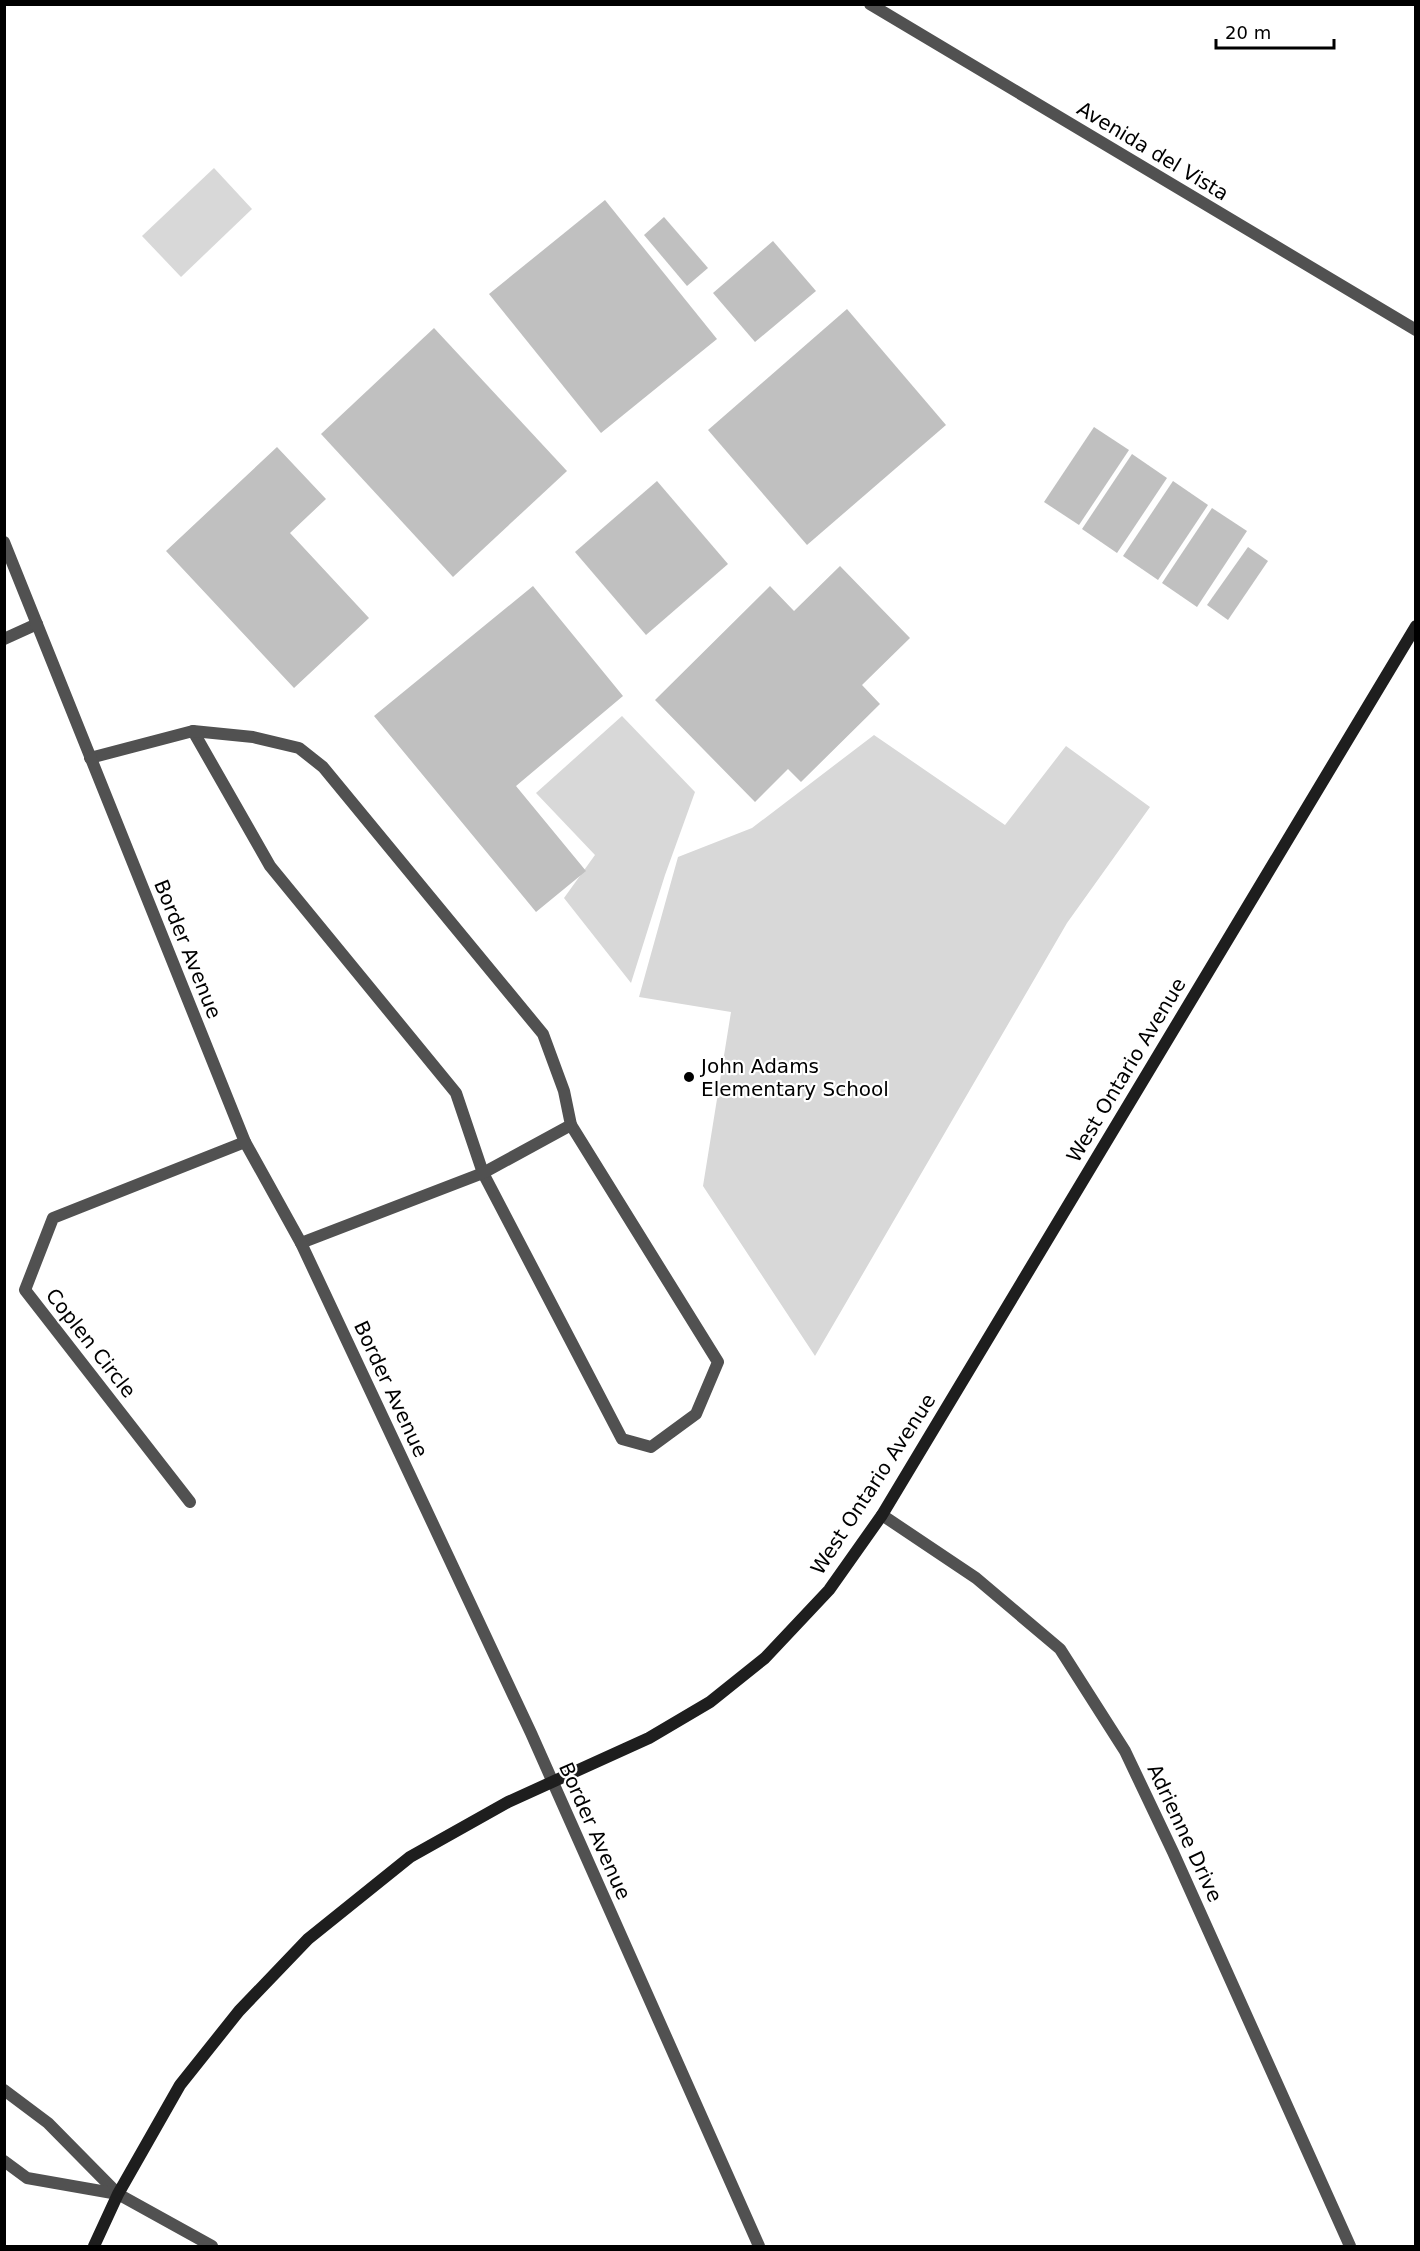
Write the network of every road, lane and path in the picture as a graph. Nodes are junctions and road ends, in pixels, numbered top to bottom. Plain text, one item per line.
1 (870, 4) edge
2 (1416, 330) edge
3 (5, 545) edge
4 (37, 624) junction
5 (1416, 626) edge
6 (4, 639) edge
7 (193, 731) junction
8 (90, 758) junction
9 (571, 1125) junction
10 (245, 1142) junction
11 (483, 1173) junction
12 (301, 1243) junction
13 (190, 1502) dead end
14 (882, 1515) junction
15 (552, 1782) junction
16 (4, 2090) edge
17 (4, 2161) edge
18 (118, 2194) junction
19 (94, 2247) edge
20 (212, 2247) edge
21 (759, 2247) edge
22 (1350, 2247) edge

1 - 2 street, Avenida del Vista
3 - 4 street, Border Avenue
4 - 6 street
4 - 8 street, Border Avenue
5 - 14 main road, West Ontario Avenue
7 - 8 street
7 - 9 street
7 - 11 street
8 - 10 street, Border Avenue
9 - 11 street
9 - 11 street
10 - 12 street, Border Avenue
10 - 13 street, Coplen Circle
11 - 12 street
12 - 15 street, Border Avenue
14 - 15 main road, West Ontario Avenue
14 - 22 street, Adrienne Drive
15 - 18 main road, West Ontario Avenue
15 - 21 street, Border Avenue
16 - 18 street
17 - 18 street
18 - 19 main road, West Ontario Avenue
18 - 20 street

